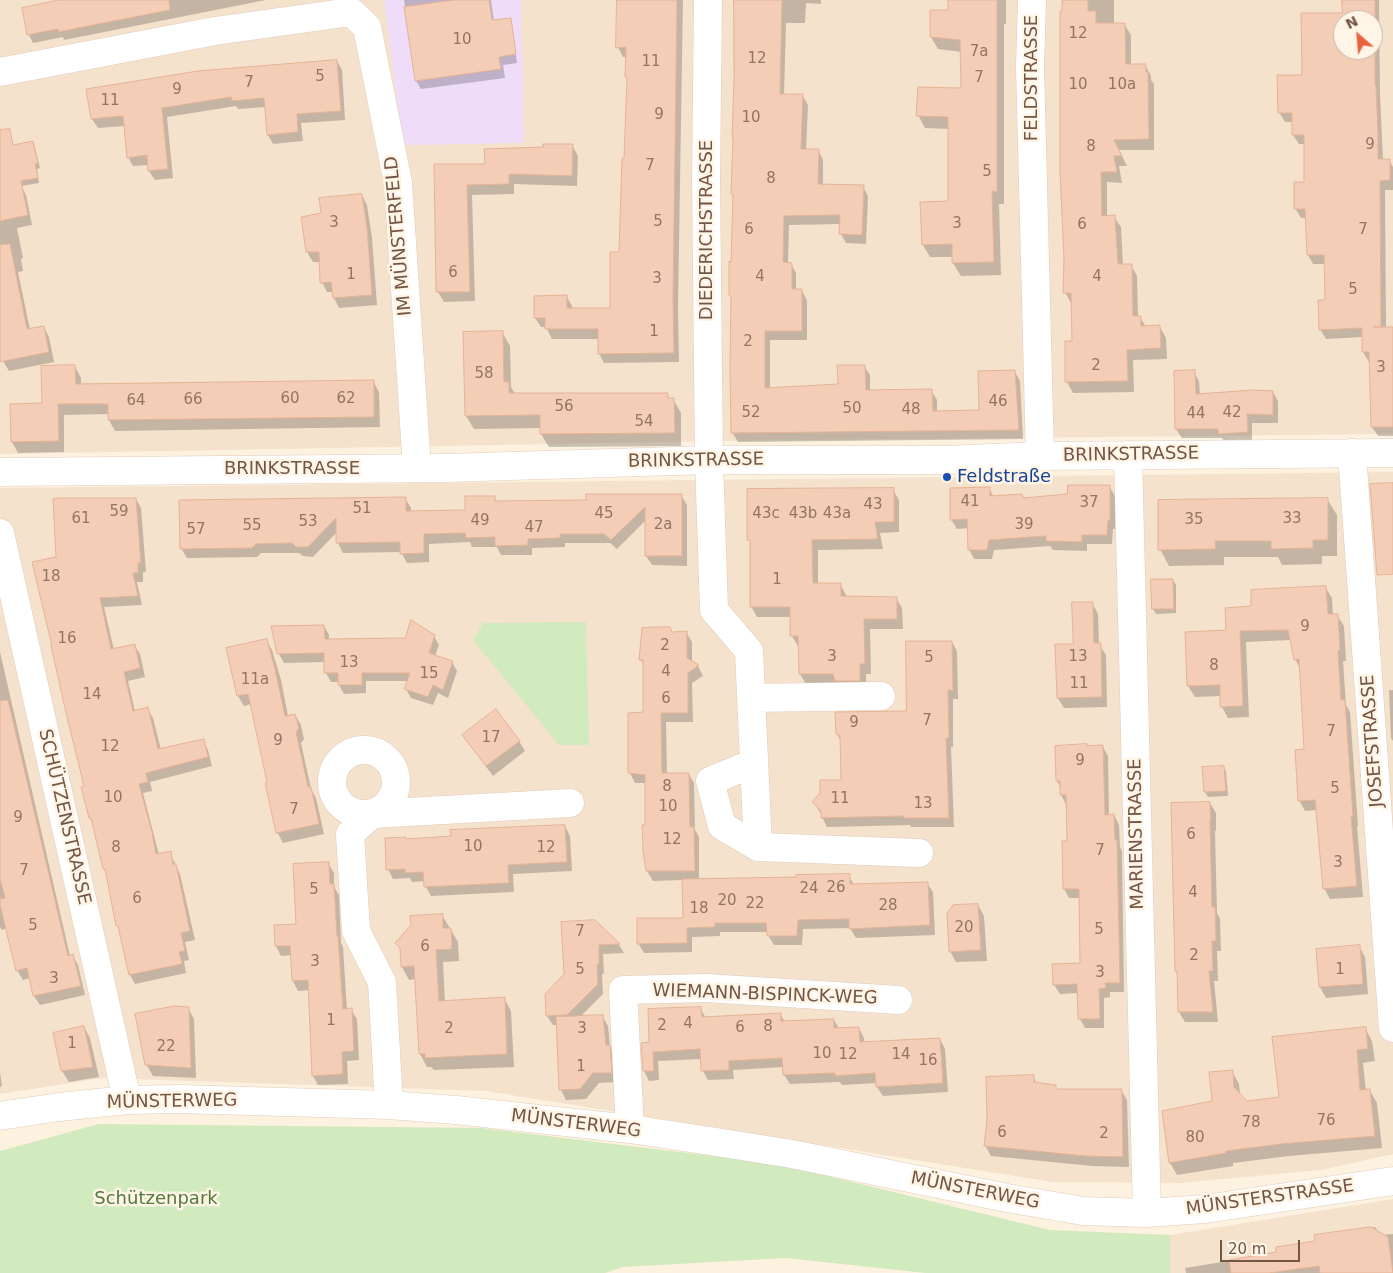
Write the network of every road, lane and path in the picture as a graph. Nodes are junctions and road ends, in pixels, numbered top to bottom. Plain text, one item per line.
1 (708, 0) edge
2 (1032, 0) edge
3 (360, 6) edge
4 (0, 72) edge
5 (1352, 453) junction
6 (1393, 453) edge
7 (1128, 455) junction
8 (1040, 456) junction
9 (709, 460) junction
10 (418, 468) junction
11 (0, 472) edge
12 (0, 533) edge
13 (881, 696) dead end
14 (752, 698) junction
15 (754, 763) junction
16 (570, 803) dead end
17 (758, 847) junction
18 (919, 853) dead end
19 (898, 1000) dead end
20 (1393, 1028) edge
21 (127, 1100) junction
22 (389, 1105) junction
23 (0, 1116) edge
24 (630, 1130) junction
25 (1393, 1181) edge
26 (1146, 1213) junction

1 - 9 street, DIEDERICHSTRASSE
2 - 8 street, FELDSTRASSE
3 - 4 street, IM MÜNSTERFELD
3 - 10 street, IM MÜNSTERFELD
5 - 6 street, BRINKSTRASSE
5 - 7 street, BRINKSTRASSE
5 - 20 street, JOSEFSTRASSE
7 - 8 street, BRINKSTRASSE
7 - 26 street, MARIENSTRASSE
8 - 9 street, BRINKSTRASSE
9 - 10 street, BRINKSTRASSE
9 - 14 street, DIEDERICHSTRASSE
10 - 11 street, BRINKSTRASSE
12 - 21 street, SCHÜTZENSTRASSE
13 - 14 street
14 - 15 street, DIEDERICHSTRASSE
15 - 17 street, DIEDERICHSTRASSE
15 - 17 street
16 - 22 street
17 - 18 street
19 - 24 street, WIEMANN-BISPINCK-WEG
21 - 22 street, MÜNSTERWEG
21 - 23 street, MÜNSTERWEG
22 - 24 street, MÜNSTERWEG
24 - 26 street, MÜNSTERWEG
25 - 26 street, MÜNSTERSTRASSE

